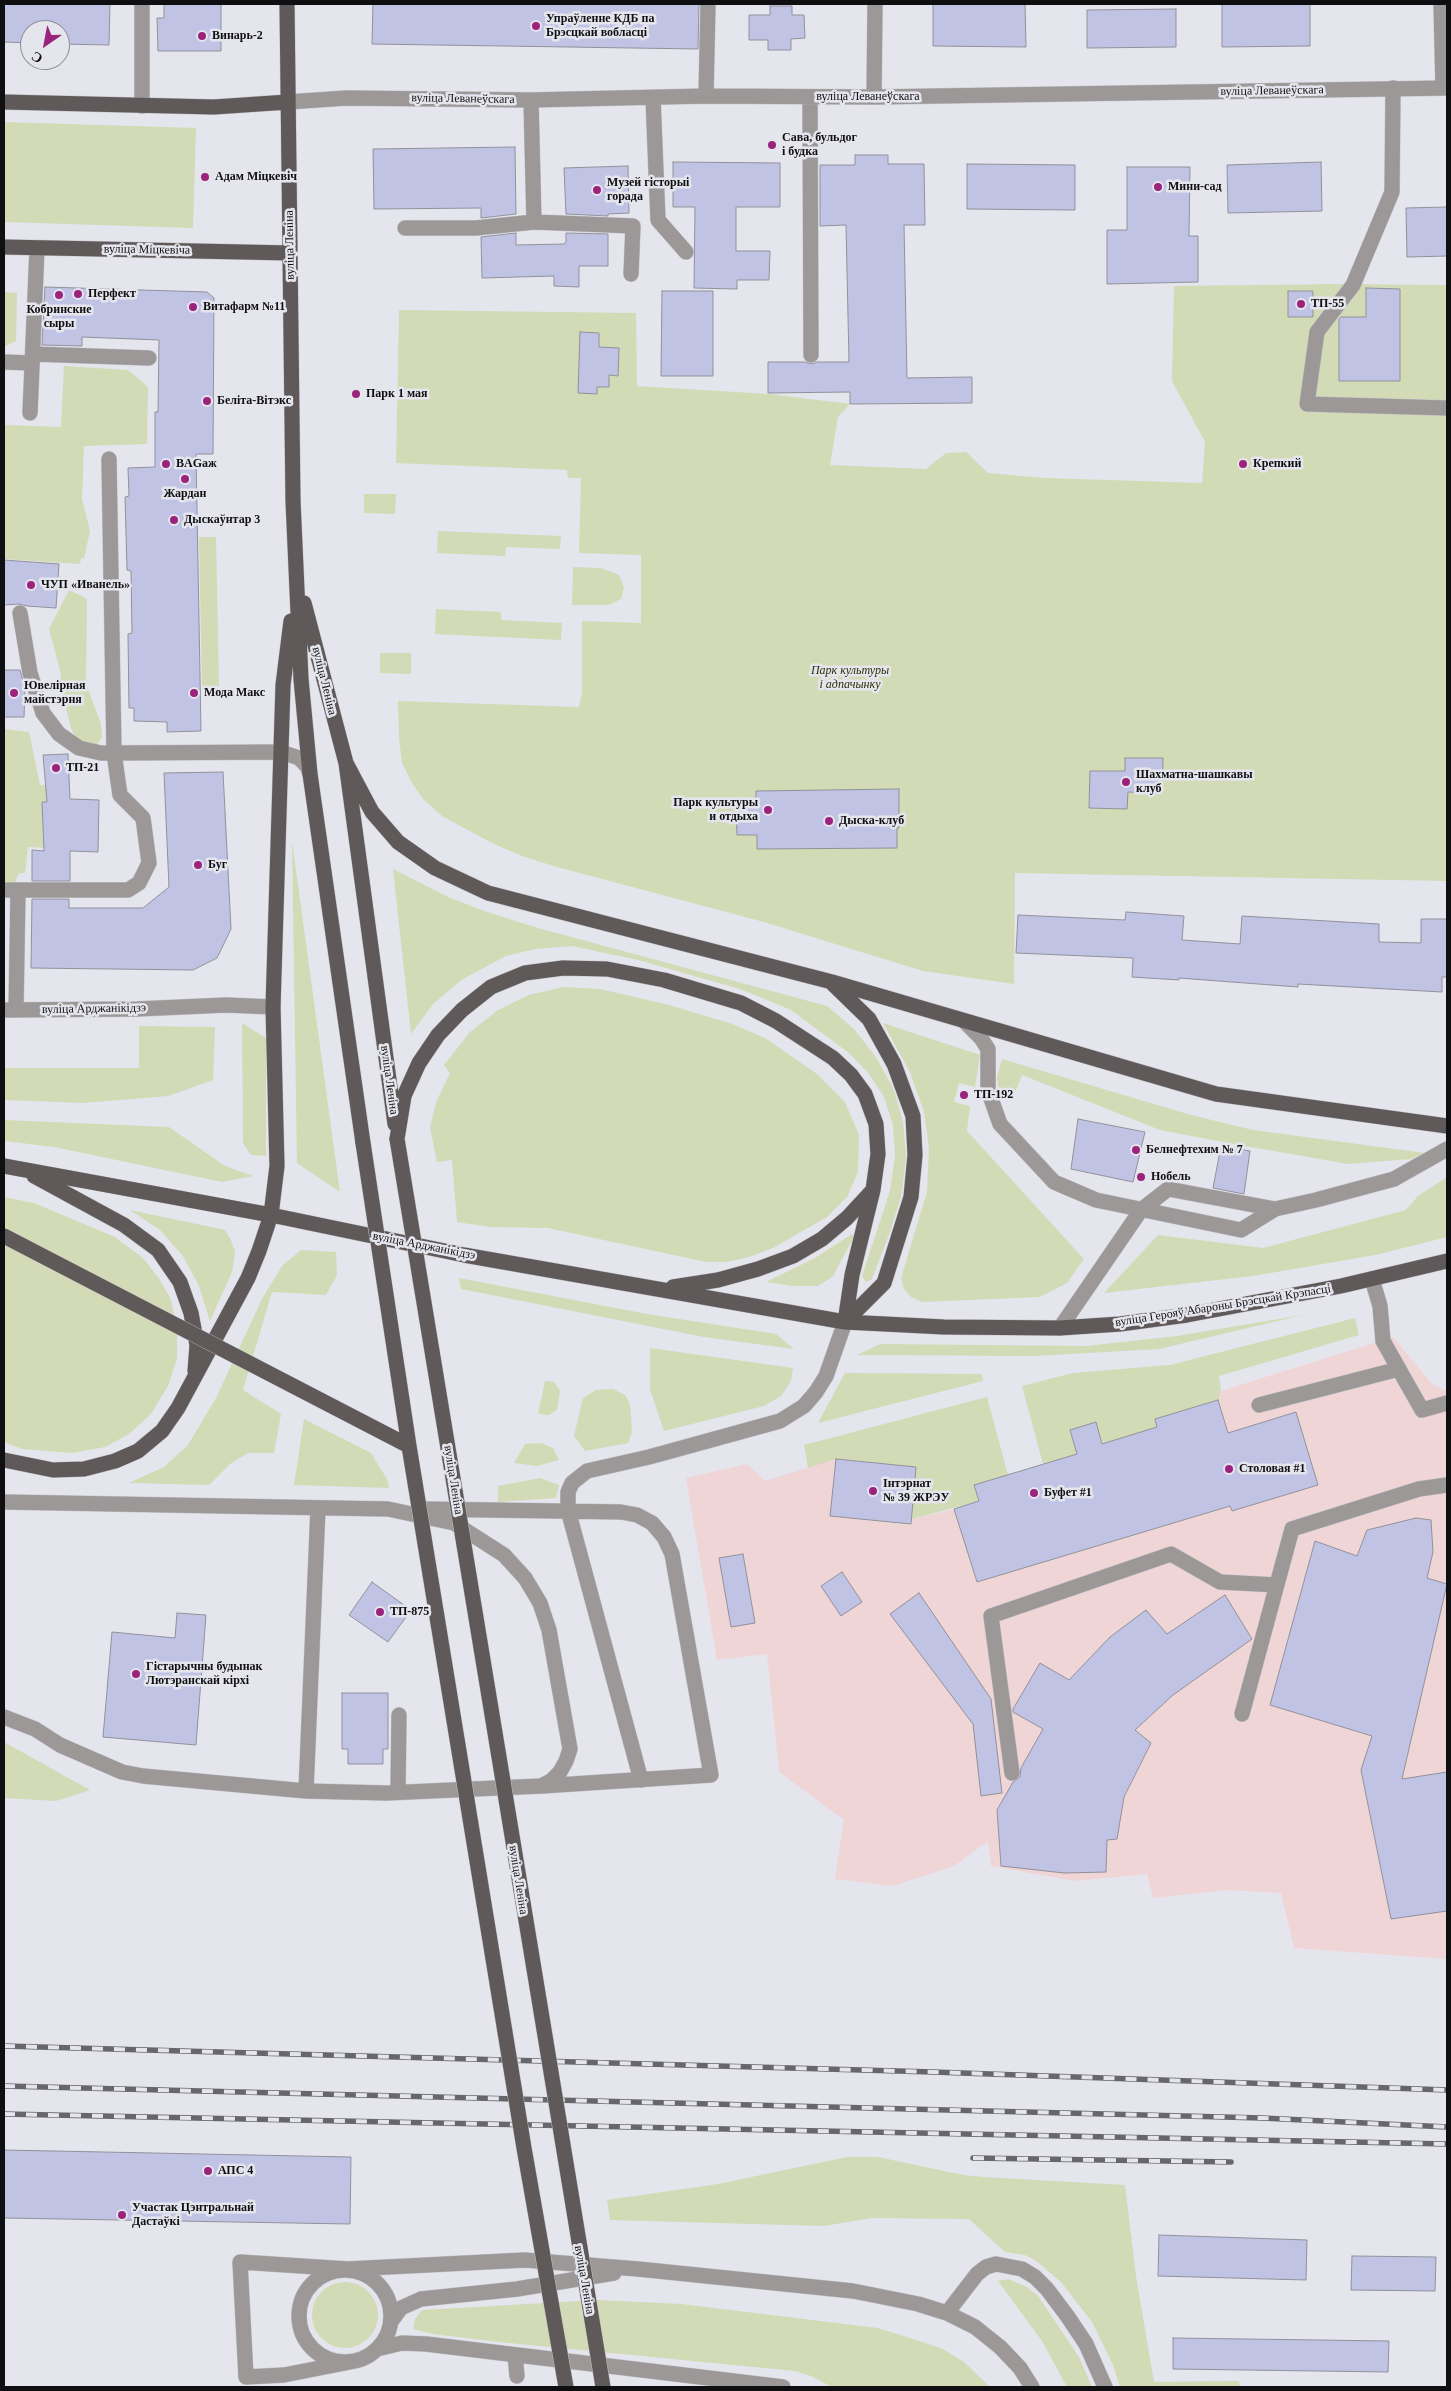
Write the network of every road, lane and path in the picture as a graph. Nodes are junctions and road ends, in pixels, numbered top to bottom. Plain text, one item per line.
1 (142, 4) edge
2 (287, 4) edge
3 (708, 4) edge
4 (875, 4) edge
5 (1441, 4) edge
6 (1393, 88) junction
7 (1445, 88) edge
8 (706, 96) junction
9 (810, 97) junction
10 (874, 97) junction
11 (653, 98) junction
12 (531, 100) junction
13 (4, 102) edge
14 (288, 102) junction
15 (142, 106) junction
16 (534, 222) junction
17 (406, 228) dead end
18 (4, 247) edge
19 (37, 249) junction
20 (686, 252) dead end
21 (290, 253) junction
22 (631, 274) dead end
23 (811, 355) dead end
24 (149, 358) dead end
25 (32, 359) junction
26 (4, 362) edge
27 (1447, 408) edge
28 (30, 413) dead end
29 (109, 459) dead end
30 (297, 575) junction
31 (20, 613) dead end
32 (281, 752) junction
33 (114, 753) junction
34 (346, 763) junction
35 (310, 774) junction
36 (11, 890) edge
37 (832, 982) junction
38 (274, 1007) junction
39 (10, 1010) edge
40 (965, 1022) junction
41 (1447, 1126) edge
42 (397, 1139) junction
43 (1447, 1149) edge
44 (11, 1167) edge
45 (873, 1190) junction
46 (1275, 1209) junction
47 (1142, 1210) junction
48 (270, 1215) junction
49 (4, 1236) edge
50 (1447, 1261) edge
51 (1372, 1279) junction
52 (662, 1289) junction
53 (845, 1322) junction
54 (1060, 1328) junction
55 (1399, 1369) junction
56 (194, 1377) junction
57 (1447, 1403) edge
58 (1259, 1405) dead end
59 (409, 1446) junction
60 (4, 1460) edge
61 (1447, 1485) edge
62 (4, 1502) edge
63 (318, 1508) junction
64 (388, 1509) junction
65 (568, 1510) junction
66 (1277, 1586) junction
67 (399, 1714) dead end
68 (1242, 1714) dead end
69 (4, 1717) edge
70 (1012, 1773) dead end
71 (641, 1780) junction
72 (541, 1786) junction
73 (306, 1791) junction
74 (398, 1792) junction
75 (348, 2269) junction
76 (638, 2269) junction
77 (947, 2313) junction
78 (392, 2320) junction
79 (377, 2349) junction
80 (515, 2355) junction
81 (350, 2362) junction
82 (517, 2376) dead end
83 (566, 2387) edge
84 (603, 2387) edge
85 (783, 2387) edge
86 (1032, 2387) edge
87 (1105, 2387) edge

1 - 15 street
2 - 14 main road, вуліца Леніна
3 - 8 street
4 - 10 street
5 - 7 street
6 - 7 street, вуліца Леванеўскага
6 - 10 street, вуліца Леванеўскага
6 - 27 street
8 - 9 street, вуліца Леванеўскага
8 - 11 street, вуліца Леванеўскага
9 - 10 street, вуліца Леванеўскага
9 - 23 street
11 - 12 street, вуліца Леванеўскага
11 - 20 street
12 - 14 street, вуліца Леванеўскага
12 - 16 street
13 - 15 main road
14 - 15 main road
14 - 21 main road, вуліца Леніна
16 - 17 street
16 - 22 street
18 - 19 main road, вуліца Міцкевіча
19 - 21 main road, вуліца Міцкевіча
19 - 25 street
21 - 30 main road, вуліца Леніна
24 - 25 street
25 - 26 street
25 - 28 street
29 - 33 street
30 - 32 main road
30 - 34 main road, вуліца Леніна
30 - 35 main road, вуліца Леніна
31 - 33 street
32 - 33 street
32 - 35 street
32 - 38 main road
33 - 36 street
34 - 37 main road
34 - 42 main road, вуліца Леніна
35 - 59 main road, вуліца Леніна, bridge
36 - 39 street
37 - 40 main road
37 - 53 main road
38 - 39 street, вуліца Арджанікідзэ
38 - 48 main road
40 - 41 main road
40 - 47 street
42 - 45 main road
42 - 84 main road, вуліца Леніна, bridge
43 - 46 street
44 - 48 main road, вуліца Арджанікідзэ
44 - 56 main road
45 - 52 main road
45 - 53 main road
46 - 47 street
46 - 47 street
47 - 54 street
48 - 52 main road, вуліца Арджанікідзэ
48 - 56 main road
49 - 59 main road, bridge
50 - 51 main road, вуліца Герояў Абароны Брэсцкай Крэпасці
51 - 54 main road, вуліца Герояў Абароны Брэсцкай Крэпасці
51 - 55 street
52 - 53 main road, вуліца Арджанікідзэ
53 - 54 main road, вуліца Герояў Абароны Брэсцкай Крэпасці
53 - 65 street
55 - 57 street
55 - 58 street
56 - 60 main road
59 - 83 main road, вуліца Леніна, bridge
61 - 66 street
62 - 63 street
63 - 64 street
63 - 73 street
64 - 65 street
64 - 72 street
65 - 71 street
65 - 71 street
66 - 68 street
66 - 70 street
67 - 74 street
69 - 73 street
71 - 72 street
72 - 74 street
73 - 74 street
75 - 76 street
75 - 78 street
75 - 81 street
75 - 81 street
76 - 77 street
76 - 78 street
77 - 86 street
77 - 87 street
78 - 79 street
79 - 80 street
79 - 81 street
80 - 82 street
80 - 85 street

